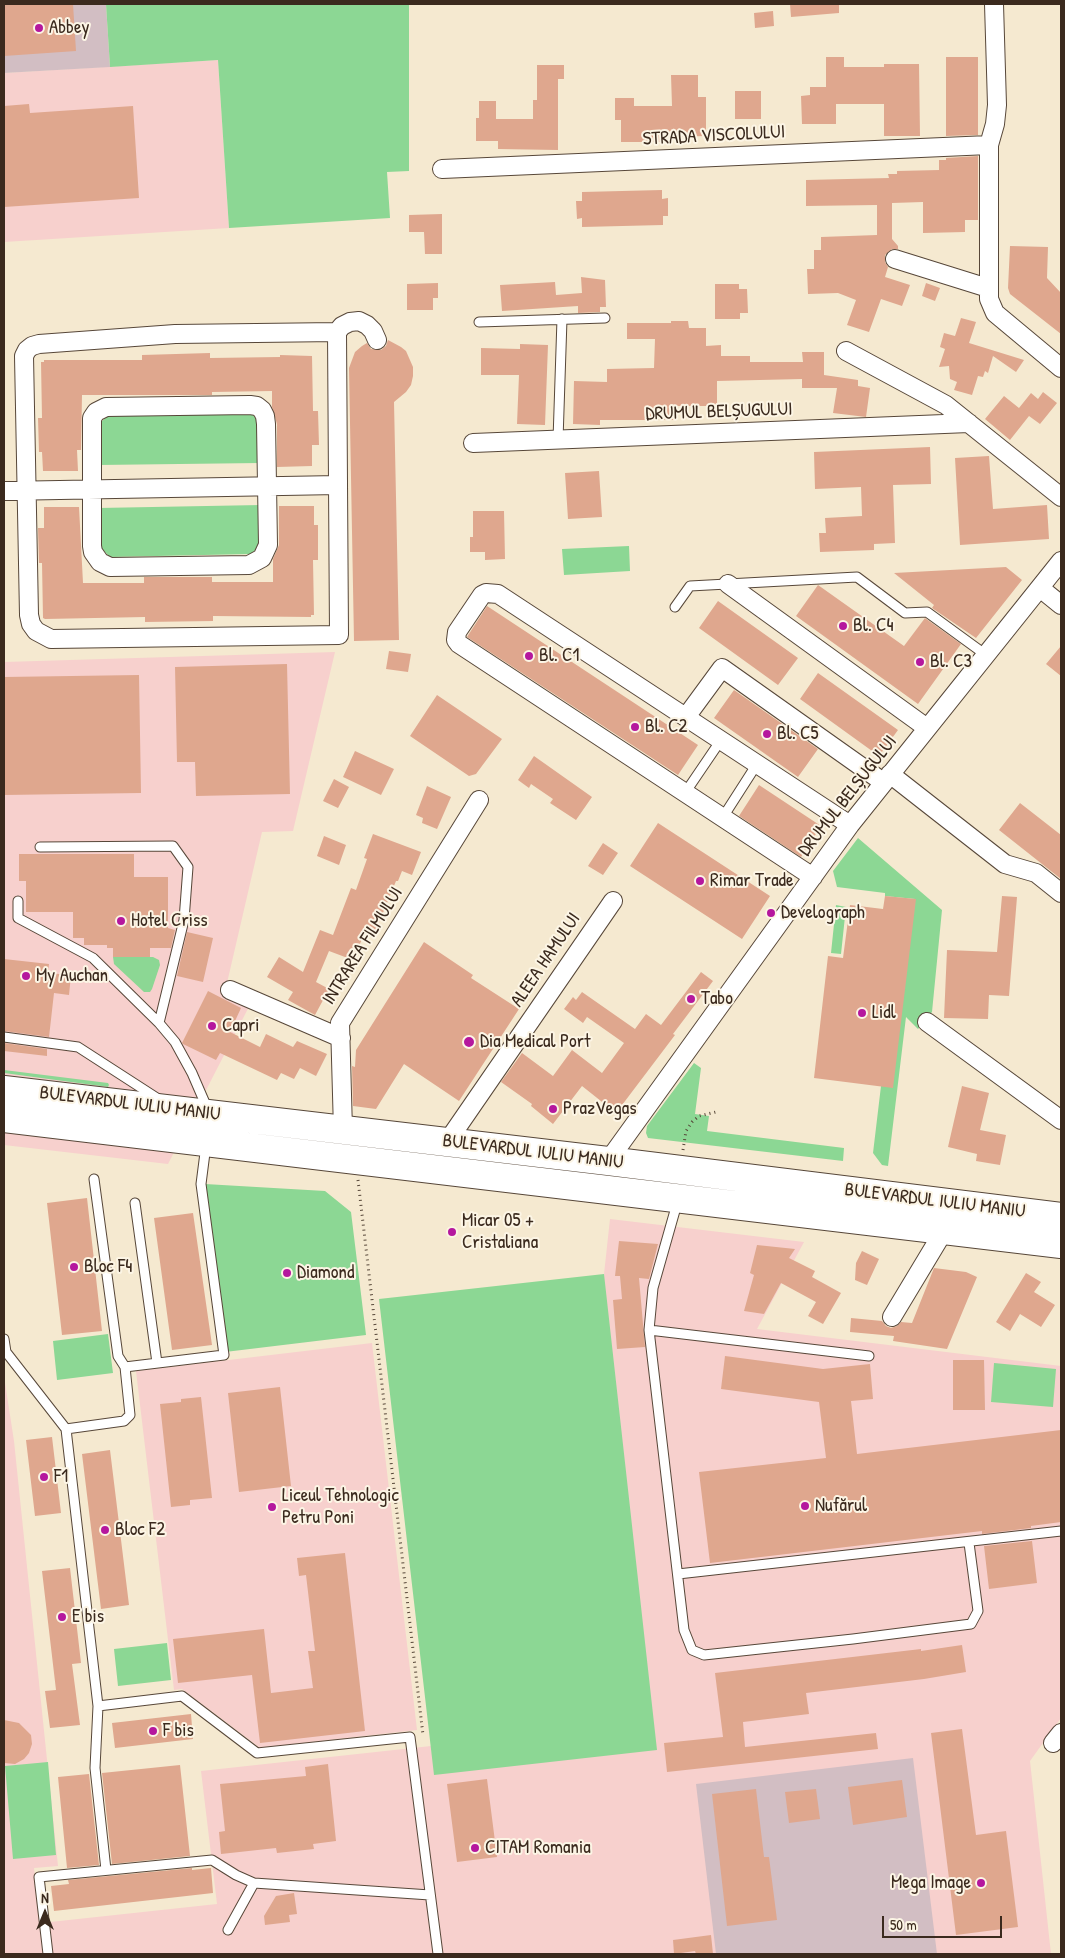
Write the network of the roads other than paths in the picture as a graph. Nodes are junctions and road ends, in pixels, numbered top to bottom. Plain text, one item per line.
1 (994, 4) edge
2 (989, 145) junction
3 (442, 169) dead end
4 (895, 260) dead end
5 (988, 288) junction
6 (604, 318) dead end
7 (562, 319) junction
8 (479, 322) dead end
9 (337, 332) junction
10 (377, 340) dead end
11 (846, 351) dead end
12 (1061, 368) edge
13 (969, 423) junction
14 (558, 440) junction
15 (473, 443) dead end
16 (338, 485) junction
17 (267, 486) junction
18 (92, 489) junction
19 (26, 490) junction
20 (4, 491) edge
21 (1061, 498) edge
22 (1061, 561) edge
23 (728, 584) junction
24 (1040, 588) junction
25 (1061, 605) edge
26 (675, 607) dead end
27 (986, 655) junction
28 (686, 717) junction
29 (928, 728) junction
30 (721, 740) junction
31 (757, 764) junction
32 (887, 778) junction
33 (685, 793) junction
34 (479, 800) dead end
35 (723, 817) junction
36 (850, 825) junction
37 (40, 847) dead end
38 (813, 877) junction
39 (1061, 893) edge
40 (18, 901) dead end
41 (613, 901) dead end
42 (230, 990) dead end
43 (927, 1022) dead end
44 (159, 1023) junction
45 (4, 1037) edge
46 (341, 1038) junction
47 (4, 1090) edge
48 (174, 1109) junction
49 (210, 1114) junction
50 (4, 1118) edge
51 (1061, 1120) edge
52 (343, 1130) junction
53 (206, 1142) junction
54 (448, 1142) junction
55 (608, 1161) junction
56 (681, 1170) junction
57 (94, 1179) dead end
58 (679, 1198) junction
59 (135, 1203) dead end
60 (1061, 1217) edge
61 (944, 1229) junction
62 (1061, 1244) edge
63 (892, 1317) dead end
64 (649, 1330) junction
65 (4, 1339) edge
66 (869, 1356) dead end
67 (157, 1363) junction
68 (125, 1367) junction
69 (66, 1429) junction
70 (1061, 1531) edge
71 (968, 1543) junction
72 (678, 1574) junction
73 (98, 1706) junction
74 (106, 1870) junction
75 (254, 1883) junction
76 (430, 1895) junction
77 (228, 1930) dead end
78 (48, 1954) edge
79 (438, 1954) edge

1 - 2 street
2 - 3 street, STRADA VISCOLULUI
2 - 5 street
4 - 5 street
5 - 12 street
6 - 7 lane
7 - 8 lane
7 - 14 lane
9 - 10 street
9 - 16 street
9 - 19 street
11 - 13 street
13 - 14 street, DRUMUL BELȘUGULUI
13 - 21 street
14 - 15 street, DRUMUL BELȘUGULUI
16 - 17 street
16 - 19 street
17 - 18 street
17 - 18 street
17 - 18 street
18 - 19 street
19 - 20 street
22 - 24 street, DRUMUL BELȘUGULUI
23 - 26 lane
23 - 27 lane
23 - 29 street
24 - 25 street
24 - 27 street, DRUMUL BELȘUGULUI
27 - 29 street, DRUMUL BELȘUGULUI
28 - 30 street
28 - 32 street
28 - 33 street
29 - 32 street, DRUMUL BELȘUGULUI
30 - 31 street
30 - 33 lane
31 - 35 lane
31 - 36 street
32 - 36 street, DRUMUL BELȘUGULUI
32 - 39 street
33 - 35 street
34 - 46 street, INTRAREA FILMULUI
35 - 38 street
36 - 38 street, DRUMUL BELȘUGULUI
37 - 44 lane
38 - 55 street, DRUMUL BELȘUGULUI
40 - 44 lane
41 - 54 street, ALEEA HAMULUI
42 - 46 street
43 - 51 street
44 - 49 lane
45 - 48 lane
46 - 52 street, INTRAREA FILMULUI
47 - 48 main road, BULEVARDUL IULIU MANIU
48 - 49 main road, BULEVARDUL IULIU MANIU
49 - 52 main road, BULEVARDUL IULIU MANIU
49 - 53 main road
50 - 53 main road, BULEVARDUL IULIU MANIU
52 - 54 main road, BULEVARDUL IULIU MANIU
53 - 58 main road, BULEVARDUL IULIU MANIU
53 - 67 lane
54 - 55 main road, BULEVARDUL IULIU MANIU
55 - 56 main road, BULEVARDUL IULIU MANIU
56 - 58 main road
56 - 60 main road, BULEVARDUL IULIU MANIU
57 - 68 lane
58 - 61 main road, BULEVARDUL IULIU MANIU
58 - 64 lane
59 - 67 lane
61 - 62 main road, BULEVARDUL IULIU MANIU
61 - 63 street
64 - 66 lane
64 - 72 lane
65 - 69 lane
67 - 68 lane
68 - 69 lane
69 - 73 lane
70 - 71 lane
71 - 72 lane
71 - 72 lane
73 - 74 lane
73 - 76 lane
74 - 75 lane
74 - 78 lane
75 - 76 lane
75 - 77 lane
76 - 79 lane

